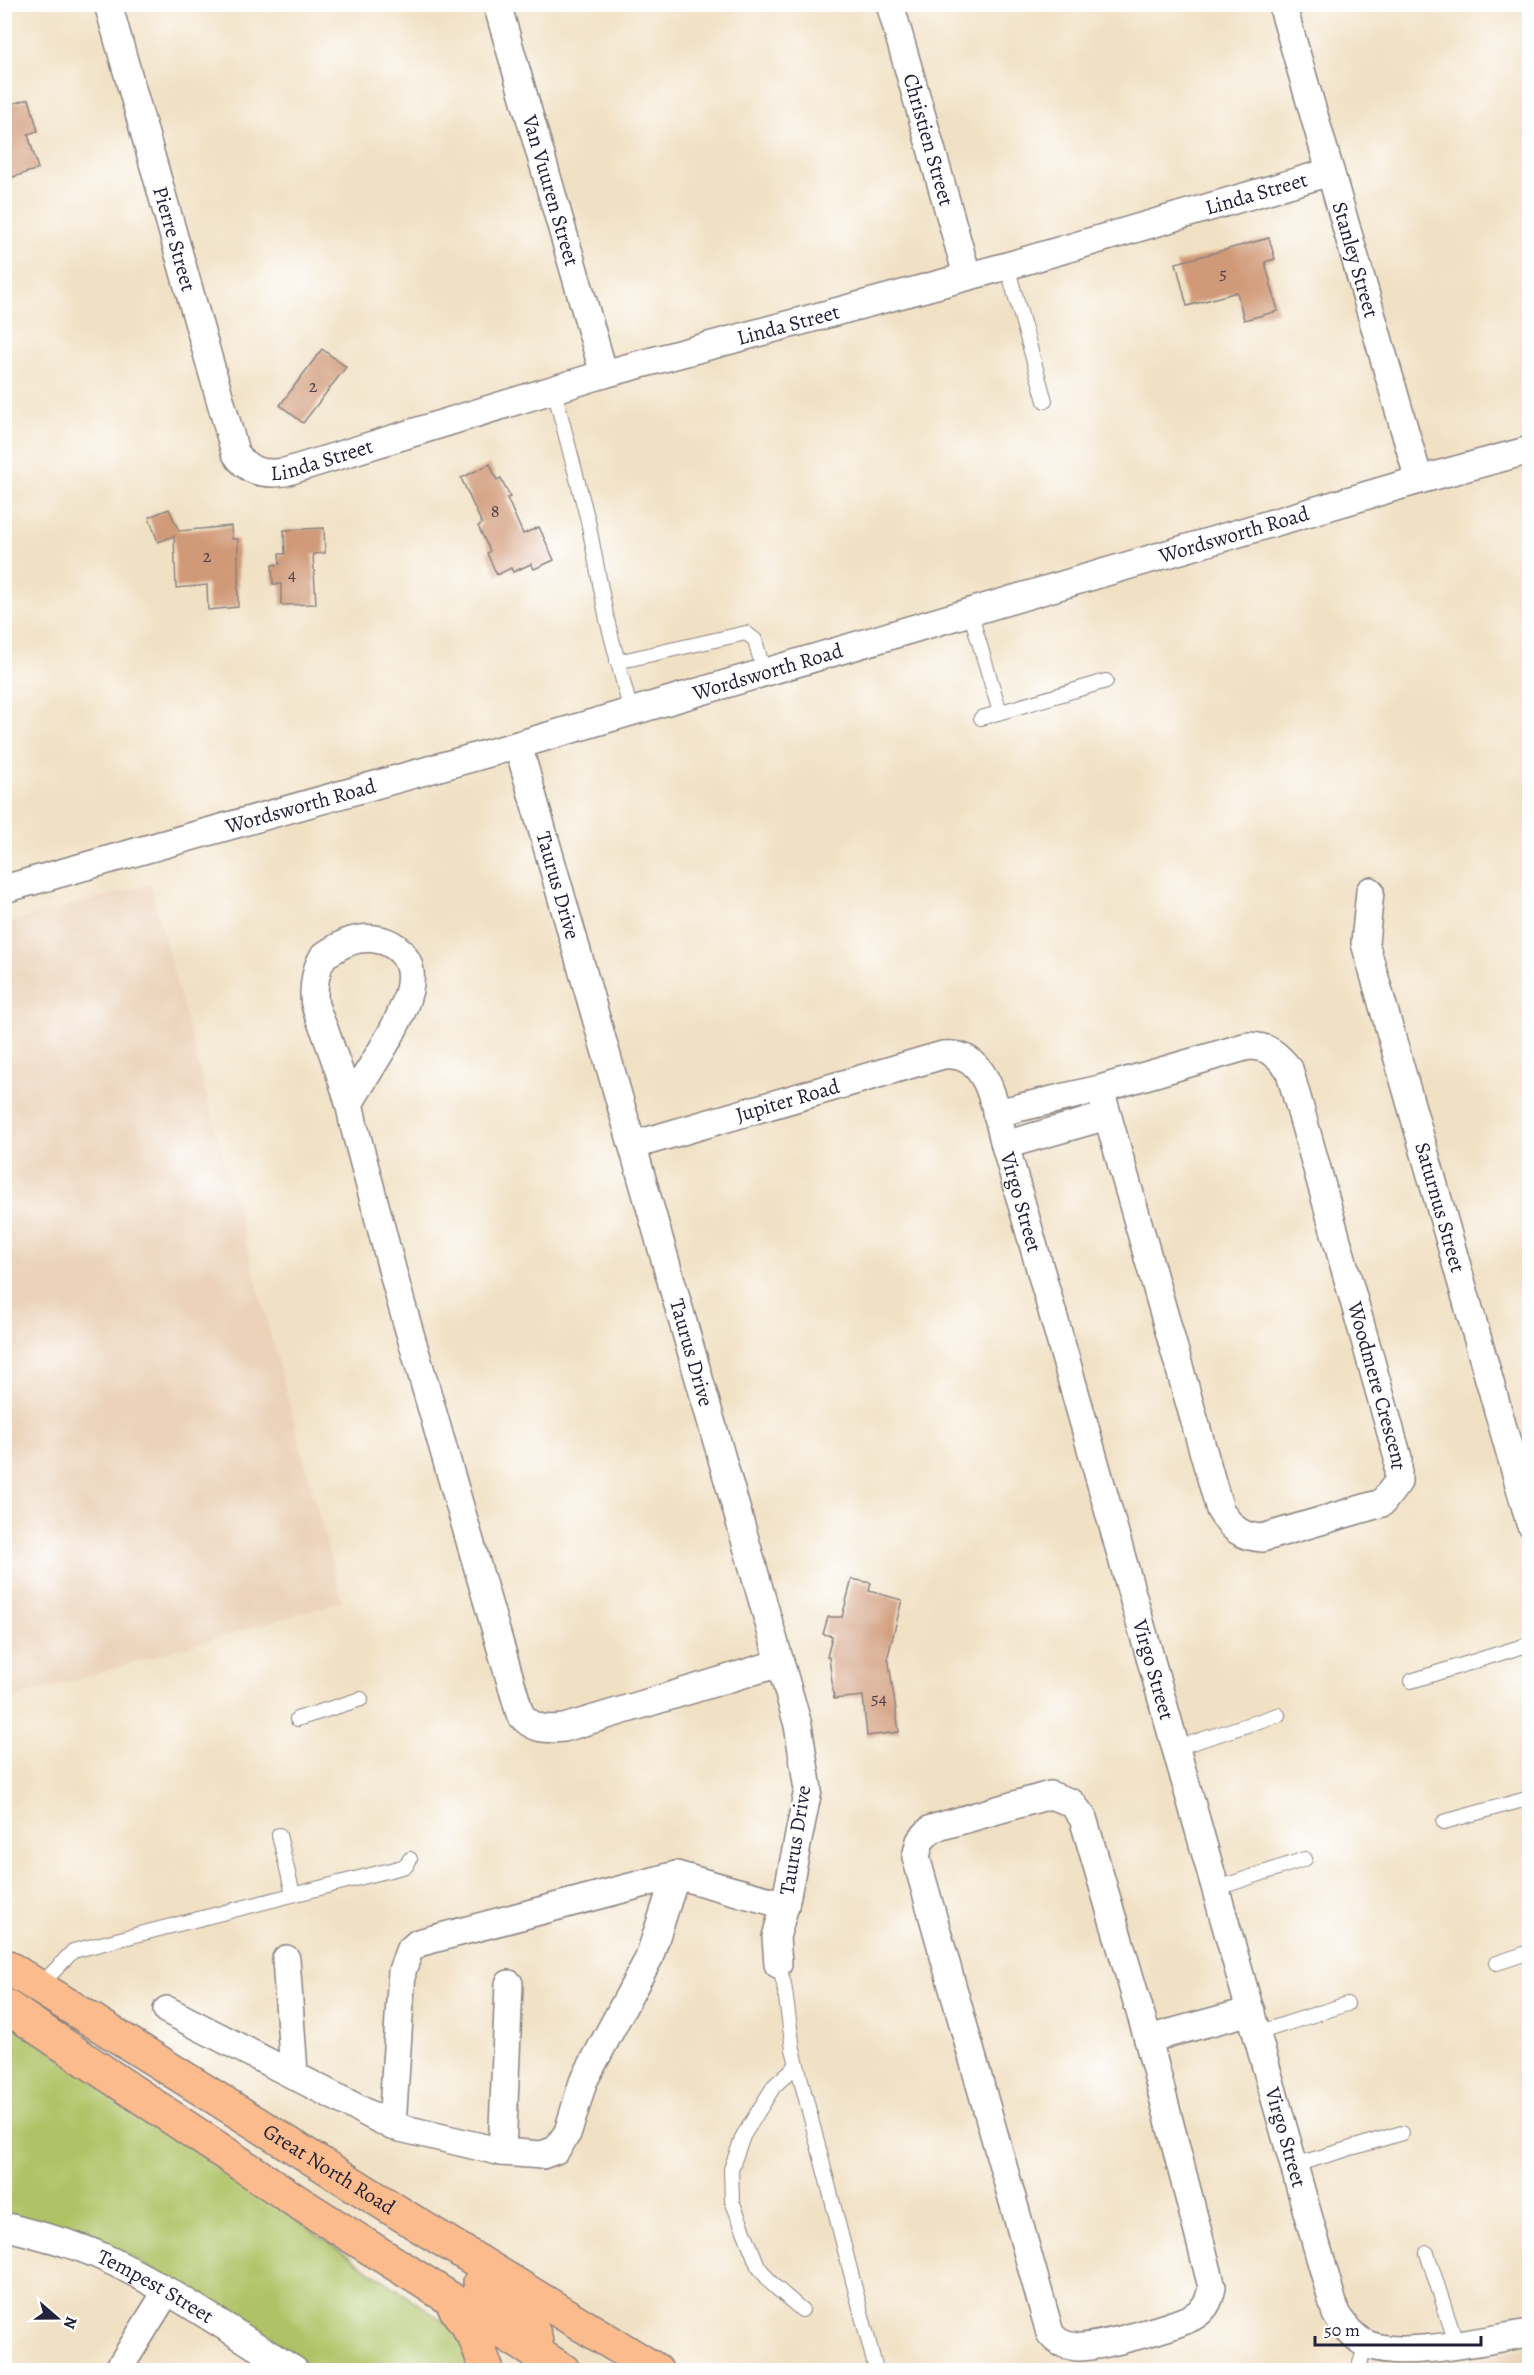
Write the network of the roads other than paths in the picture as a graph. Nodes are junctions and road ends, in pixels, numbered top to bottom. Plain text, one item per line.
1 (108, 4) edge
2 (496, 4) edge
3 (890, 4) edge
4 (1282, 4) edge
5 (1330, 172) junction
6 (1007, 266) junction
7 (966, 275) junction
8 (604, 374) junction
9 (554, 390) junction
10 (1045, 401) dead end
11 (1530, 450) edge
12 (250, 468) joint
13 (1419, 480) junction
14 (970, 612) junction
15 (617, 662) junction
16 (764, 673) junction
17 (1106, 681) dead end
18 (630, 712) junction
19 (1000, 712) junction
20 (981, 718) dead end
21 (518, 745) junction
22 (4, 889) edge
23 (1370, 891) dead end
24 (943, 1054) joint
25 (1100, 1089) junction
26 (350, 1102) junction
27 (996, 1113) junction
28 (1107, 1116) junction
29 (634, 1145) junction
30 (1005, 1145) junction
31 (1530, 1523) edge
32 (1530, 1644) edge
33 (780, 1663) junction
34 (1411, 1681) dead end
35 (361, 1699) dead end
36 (1278, 1715) dead end
37 (297, 1719) dead end
38 (1176, 1748) junction
39 (1530, 1798) edge
40 (1444, 1822) dead end
41 (279, 1835) dead end
42 (410, 1859) dead end
43 (1305, 1859) dead end
44 (676, 1875) junction
45 (1215, 1889) junction
46 (293, 1894) junction
47 (785, 1905) junction
48 (1530, 1952) edge
49 (286, 1959) dead end
50 (1497, 1963) dead end
51 (778, 1964) joint
52 (4, 1965) edge
53 (509, 1984) dead end
54 (24, 2001) edge
55 (1347, 2004) dead end
56 (167, 2010) dead end
57 (1254, 2022) junction
58 (1149, 2040) junction
59 (797, 2065) junction
60 (294, 2073) junction
61 (392, 2126) junction
62 (1402, 2133) dead end
63 (502, 2152) junction
64 (325, 2164) junction
65 (1294, 2165) junction
66 (296, 2201) junction
67 (4, 2226) edge
68 (420, 2226) junction
69 (1427, 2253) dead end
70 (167, 2291) junction
71 (447, 2296) junction
72 (802, 2310) dead end
73 (1530, 2333) edge
74 (1456, 2343) junction
75 (1366, 2344) junction
76 (646, 2364) edge
77 (542, 2365) edge
78 (118, 2370) edge
79 (294, 2370) edge
80 (487, 2370) edge
81 (876, 2370) edge
82 (1358, 2370) edge

1 - 12 street, Pierre Street
2 - 8 street, Van Vuuren Street
3 - 7 street, Christien Street
4 - 5 street, Stanley Street
5 - 6 street, Linda Street
5 - 13 street, Stanley Street
6 - 7 street, Linda Street
6 - 10 lane
7 - 8 street, Linda Street
8 - 9 street, Linda Street
9 - 12 street, Linda Street
9 - 15 lane
11 - 13 street, Wordsworth Road
13 - 14 street, Wordsworth Road
14 - 16 street, Wordsworth Road
14 - 19 lane
15 - 16 lane
15 - 18 lane
16 - 18 street, Wordsworth Road
17 - 19 lane
18 - 21 street, Wordsworth Road
19 - 20 lane
21 - 22 street, Wordsworth Road
21 - 29 street, Taurus Drive
23 - 31 street, Saturnus Street
24 - 27 street, Virgo Street
24 - 29 street, Jupiter Road
25 - 27 street, Woodmere Crescent
25 - 28 street, Woodmere Crescent
25 - 28 street, Woodmere Crescent
26 - 26 street
26 - 33 street
27 - 30 street, Virgo Street
28 - 30 street
29 - 33 street, Taurus Drive
30 - 38 street, Virgo Street
32 - 34 lane
33 - 47 street, Taurus Drive
35 - 37 lane
36 - 38 lane
38 - 45 street, Virgo Street
39 - 40 lane
41 - 46 lane
42 - 46 lane
43 - 45 lane
44 - 47 street
44 - 61 street
44 - 63 street
45 - 57 street, Virgo Street
46 - 54 lane
47 - 51 street, Taurus Drive
48 - 50 lane
49 - 60 street
51 - 59 lane
52 - 54 main road, Great North Road
53 - 63 street
54 - 64 main road, Great North Road
54 - 66 main road, Great North Road
55 - 57 lane
56 - 60 street
57 - 58 street
57 - 65 street, Virgo Street
58 - 58 street
59 - 72 lane
59 - 81 lane
60 - 61 street
61 - 63 street
62 - 65 lane
64 - 66 main road
64 - 68 main road, Great North Road
65 - 75 street, Virgo Street
66 - 71 main road, Great North Road
67 - 70 street, Tempest Street
68 - 76 main road, Great North Road
68 - 77 main road
69 - 74 lane
70 - 78 street
70 - 79 street, Tempest Street
71 - 77 main road, Great North Road
71 - 80 main road
73 - 74 street
74 - 75 street
75 - 82 lane
76 - 77 main road

